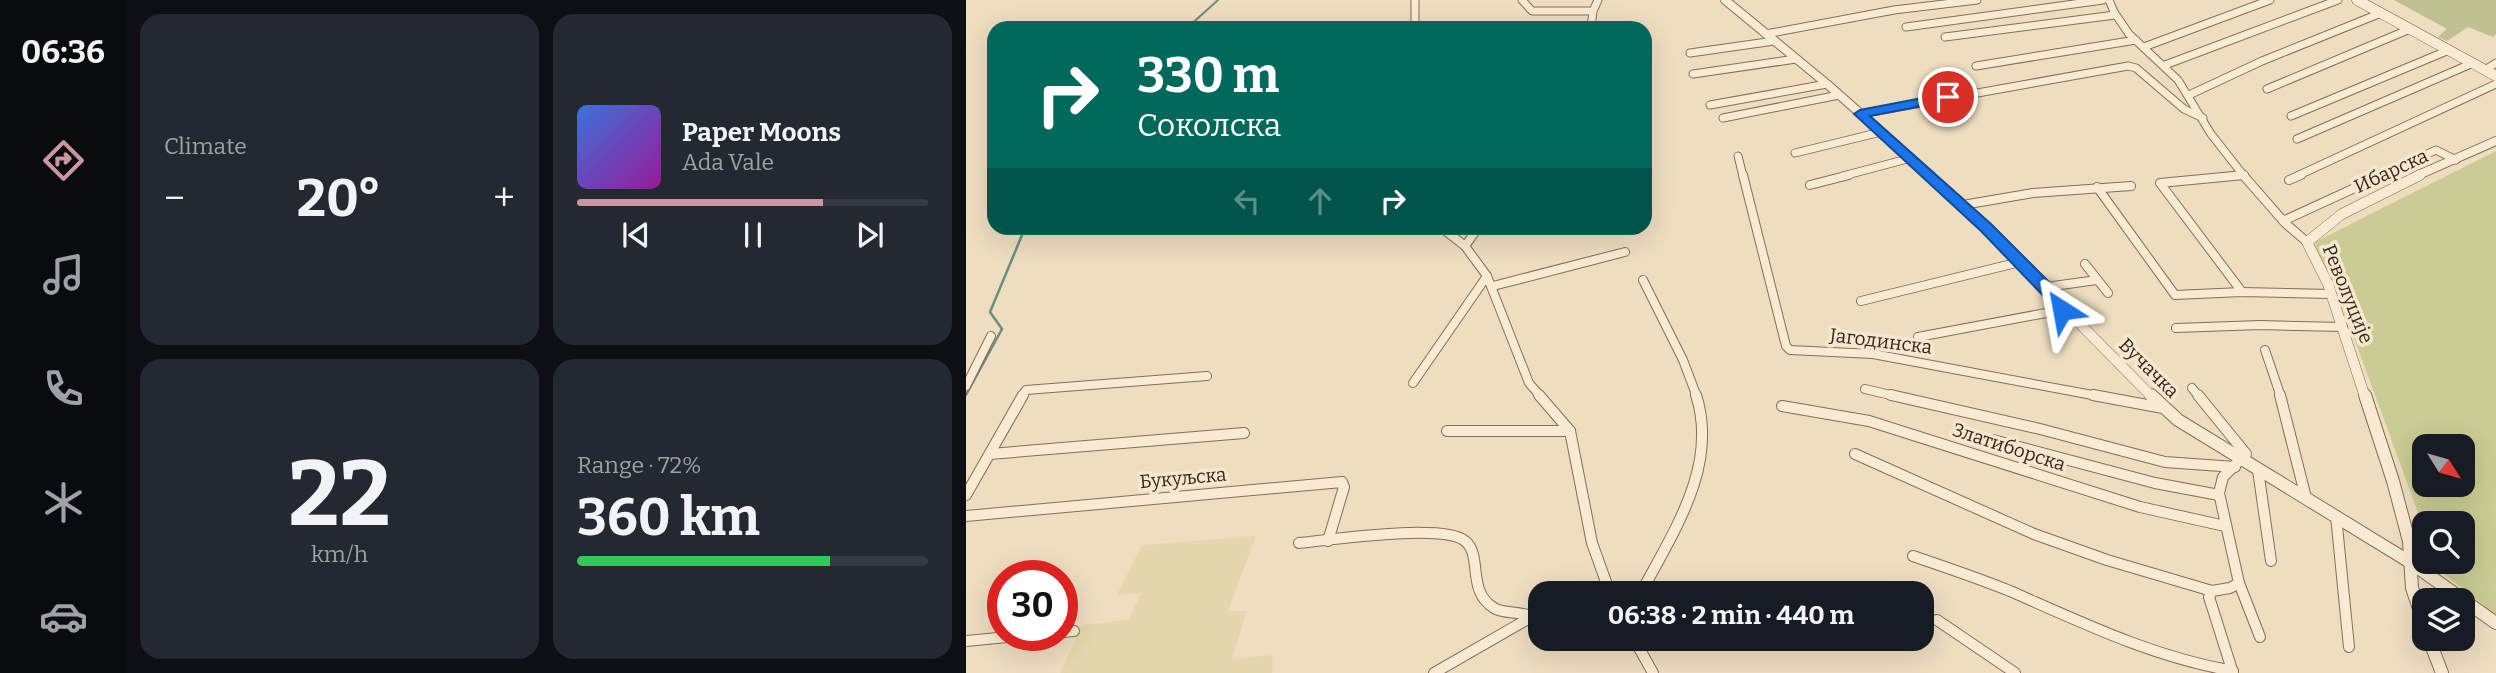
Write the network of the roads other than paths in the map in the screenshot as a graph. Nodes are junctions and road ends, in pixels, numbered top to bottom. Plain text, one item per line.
1 (1415, 0) edge
2 (1522, 0) edge
3 (1598, 0) edge
4 (1725, 0) edge
5 (1977, 0) edge
6 (2103, 0) edge
7 (2109, 0) edge
8 (2270, 0) edge
9 (2338, 0) edge
10 (2357, 0) edge
11 (2076, 1) edge
12 (1593, 11) junction
13 (2381, 13) junction
14 (2115, 15) junction
15 (1415, 21) edge
16 (1592, 21) edge
17 (1906, 27) dead end
18 (2410, 29) junction
19 (1945, 37) dead end
20 (1770, 38) junction
21 (2136, 40) junction
22 (2144, 47) junction
23 (2449, 50) junction
24 (1690, 53) dead end
25 (1796, 59) junction
26 (2473, 63) junction
27 (2496, 63) edge
28 (2165, 65) junction
29 (1976, 66) dead end
30 (2485, 70) junction
31 (1693, 74) dead end
32 (2496, 76) edge
33 (1827, 84) junction
34 (2496, 84) edge
35 (2267, 89) dead end
36 (1839, 95) junction
37 (2189, 95) junction
38 (1710, 105) dead end
39 (1860, 114) junction
40 (2291, 116) dead end
41 (1723, 118) dead end
42 (2203, 118) junction
43 (1881, 132) junction
44 (2297, 139) dead end
45 (2496, 141) edge
46 (1795, 153) dead end
47 (1738, 156) dead end
48 (1911, 158) junction
49 (2456, 160) junction
50 (2244, 175) junction
51 (2289, 180) dead end
52 (1810, 185) dead end
53 (2131, 186) dead end
54 (2097, 187) junction
55 (1963, 205) junction
56 (2285, 220) junction
57 (1451, 235) edge
58 (1473, 235) edge
59 (2307, 242) junction
60 (1465, 246) junction
61 (1625, 252) dead end
62 (2020, 261) junction
63 (2085, 264) dead end
64 (1487, 276) junction
65 (1643, 280) dead end
66 (2098, 280) junction
67 (1493, 286) junction
68 (2046, 287) junction
69 (2242, 292) junction
70 (2108, 293) dead end
71 (2330, 294) junction
72 (1861, 300) dead end
73 (2067, 309) junction
74 (2343, 327) junction
75 (2176, 328) dead end
76 (990, 336) dead end
77 (1918, 337) dead end
78 (2265, 350) dead end
79 (1207, 376) dead end
80 (1413, 383) dead end
81 (966, 386) edge
82 (2192, 388) dead end
83 (1865, 389) dead end
84 (1782, 406) dead end
85 (2165, 408) junction
86 (1447, 431) dead end
87 (1570, 431) junction
88 (1244, 433) dead end
89 (1993, 440) dead end
90 (990, 454) junction
91 (1855, 454) dead end
92 (2239, 464) junction
93 (2258, 470) junction
94 (966, 495) edge
95 (2219, 495) junction
96 (2306, 498) junction
97 (966, 516) edge
98 (2336, 516) junction
99 (2225, 526) junction
100 (1328, 541) junction
101 (1299, 542) dead end
102 (1913, 556) dead end
103 (2271, 561) dead end
104 (2410, 562) junction
105 (1606, 581) edge
106 (1647, 581) edge
107 (2239, 583) junction
108 (2412, 588) edge
109 (2212, 591) junction
110 (1528, 613) edge
111 (1528, 618) edge
112 (1937, 620) dead end
113 (2496, 623) edge
114 (2260, 637) dead end
115 (987, 639) edge
116 (966, 641) edge
117 (2349, 647) dead end
118 (1641, 651) edge
119 (2434, 651) edge
120 (1440, 672) edge
121 (2233, 672) edge
122 (1653, 673) edge
123 (2015, 673) edge
124 (2442, 673) edge

1 - 15 street
2 - 12 street
3 - 12 street
4 - 20 street, Вучачка
5 - 20 street
6 - 11 street
7 - 14 street, Револуције
8 - 22 street
9 - 28 street
10 - 13 main road
11 - 17 street
12 - 16 street
13 - 18 main road
13 - 37 street
14 - 19 street
14 - 21 street, Револуције
18 - 23 main road
18 - 35 street
20 - 24 street
20 - 25 street, Вучачка
21 - 22 street, Револуције
21 - 29 street
22 - 28 street, Револуције
23 - 26 main road
23 - 40 street
25 - 31 street
25 - 33 street, Вучачка
26 - 30 main road
26 - 44 street
27 - 30 street
28 - 37 street, Револуције
30 - 32 main road
33 - 36 street, Вучачка
33 - 38 street
34 - 51 street
36 - 39 street, Вучачка
36 - 41 street
37 - 42 street, Револуције
39 - 42 street
39 - 43 street, Вучачка
42 - 50 street, Револуције
43 - 46 street
43 - 48 street, Вучачка
45 - 49 street, Ибарска
47 - 85 street, Јагодинска
48 - 52 street
48 - 55 street, Вучачка
49 - 56 street
49 - 59 street, Ибарска
50 - 56 street, Револуције
50 - 69 street
53 - 54 street
54 - 55 street
54 - 69 street
55 - 62 street, Вучачка
56 - 59 street, Револуције
57 - 60 street
58 - 60 street
59 - 71 street, Револуције
60 - 64 street
61 - 67 street
62 - 68 street, Вучачка
62 - 72 street
63 - 66 street
64 - 67 street
64 - 80 street
65 - 106 street
66 - 68 street
66 - 70 street
67 - 87 street
68 - 73 street, Вучачка
69 - 71 street
71 - 74 street, Револуције
73 - 77 street
73 - 85 street, Вучачка
74 - 75 street
74 - 104 street, Револуције
76 - 81 street
78 - 96 street
79 - 90 street
82 - 92 street
83 - 92 street
84 - 99 street, Златиборска
85 - 92 street, Вучачка
86 - 87 street
87 - 105 street
88 - 90 street
89 - 95 street
90 - 94 street
91 - 109 street
92 - 93 street, Вучачка
92 - 95 street
93 - 96 street, Вучачка
93 - 103 street
95 - 99 street
96 - 98 street, Вучачка
97 - 100 street, Букуљска
98 - 104 street, Вучачка
98 - 117 street
99 - 107 street
100 - 101 street
100 - 110 street
102 - 121 street
104 - 108 street, Револуције
104 - 113 street, Вучачка
107 - 109 street
107 - 114 street
109 - 121 street
111 - 120 street
112 - 123 street
115 - 116 street
118 - 122 street
119 - 124 street

